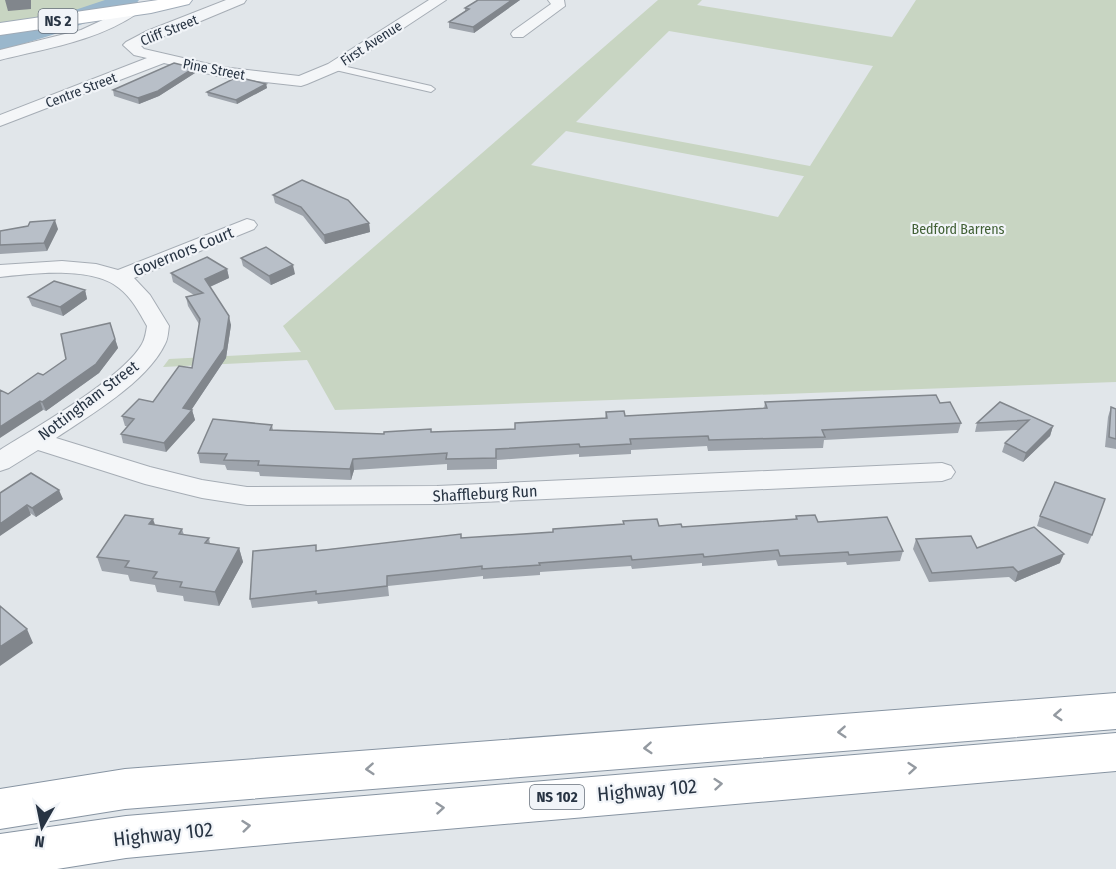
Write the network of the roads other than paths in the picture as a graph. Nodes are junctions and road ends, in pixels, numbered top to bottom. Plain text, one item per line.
1 (183, 0) edge
2 (239, 0) edge
3 (439, 0) edge
4 (555, 0) edge
5 (119, 16) junction
6 (0, 29) edge
7 (518, 33) dead end
8 (131, 45) joint
9 (0, 55) edge
10 (162, 58) junction
11 (334, 67) junction
12 (301, 81) joint
13 (431, 89) dead end
14 (0, 121) edge
15 (247, 225) dead end
16 (0, 271) edge
17 (119, 277) junction
18 (35, 440) junction
19 (0, 462) edge
20 (942, 472) dead end
21 (1116, 711) edge
22 (1116, 752) edge
23 (0, 809) edge
24 (0, 856) edge

1 - 5 main road, NS 2
2 - 8 street, Cliff Street
3 - 11 street, First Avenue
4 - 7 street
5 - 6 main road, NS 2
5 - 9 street
8 - 10 street, Pine Street
10 - 12 street, Pine Street
10 - 14 street, Centre Street
11 - 12 street, First Avenue
11 - 13 lane
15 - 17 street, Governors Court
16 - 17 street
17 - 18 street, Nottingham Street
18 - 19 street, Nottingham Street
18 - 20 street, Shaffleburg Run
21 -> 23 main road
24 -> 22 main road, Highway 102 / NS 102

